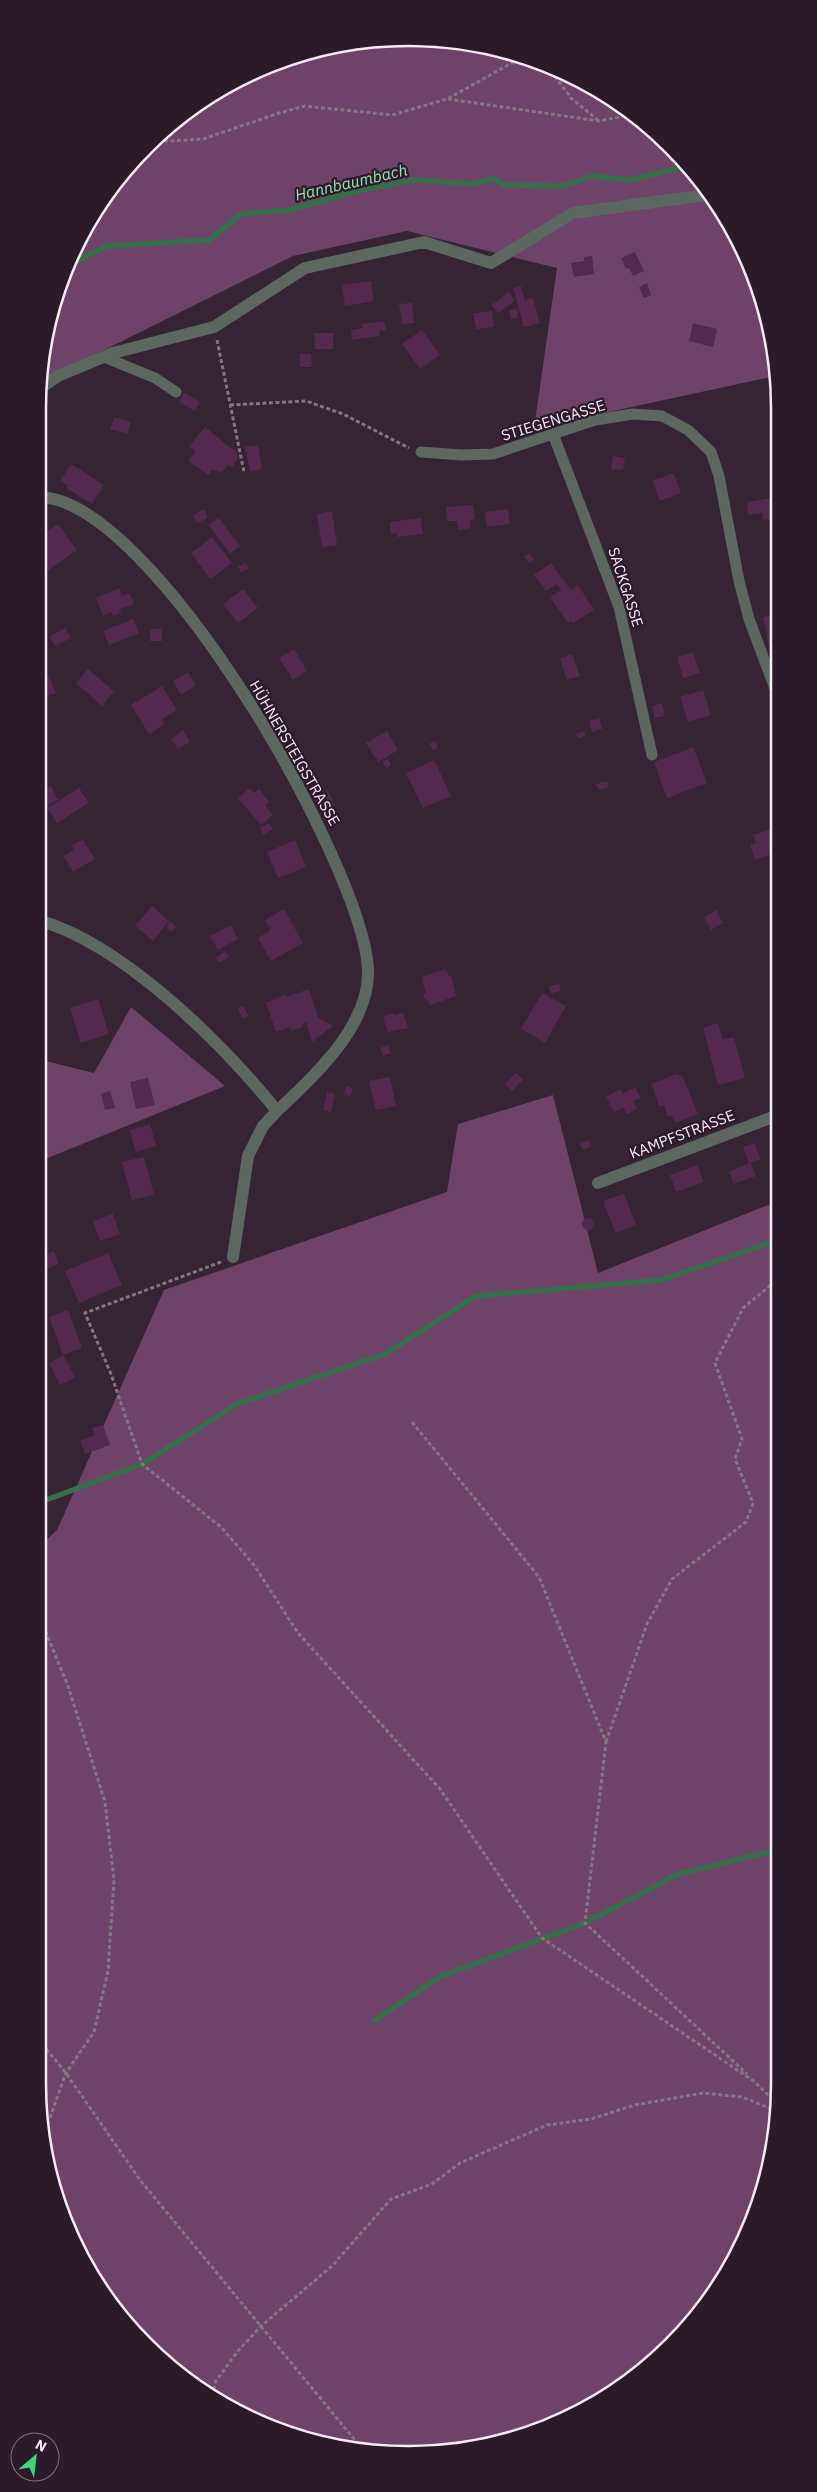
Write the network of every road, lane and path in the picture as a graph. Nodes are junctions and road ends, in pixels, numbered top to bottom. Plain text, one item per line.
1 (514, 62) edge
2 (557, 79) edge
3 (447, 99) junction
4 (623, 116) edge
5 (599, 121) junction
6 (164, 141) edge
7 (702, 196) edge
8 (214, 327) junction
9 (104, 357) junction
10 (47, 383) edge
11 (176, 392) dead end
12 (230, 405) junction
13 (553, 434) junction
14 (421, 452) joint
15 (244, 472) dead end
16 (46, 498) edge
17 (771, 677) edge
18 (652, 755) dead end
19 (46, 922) edge
20 (277, 1110) junction
21 (771, 1118) edge
22 (598, 1183) dead end
23 (233, 1257) joint
24 (771, 1285) edge
25 (412, 1422) dead end
26 (46, 1633) edge
27 (606, 1742) junction
28 (46, 2049) edge
29 (66, 2074) junction
30 (755, 2082) junction
31 (770, 2097) edge
32 (770, 2107) edge
33 (48, 2123) edge
34 (260, 2327) junction
35 (214, 2389) edge
36 (356, 2442) edge

1 - 3 path
2 - 5 path
3 - 5 path
3 - 6 path
4 - 5 path
7 - 8 street
8 - 9 street
8 - 12 path
9 - 10 street
9 - 11 lane
12 - 14 path
12 - 15 path
13 - 14 lane, STIEGENGASSE
13 - 17 lane, STIEGENGASSE
13 - 18 lane, SACKGASSE
16 - 20 street, HÜHNERSTEIGSTRASSE
19 - 20 street
20 - 23 street, HÜHNERSTEIGSTRASSE
21 - 22 street, KAMPFSTRASSE
23 - 30 path
24 - 27 path
25 - 27 path
26 - 29 path
27 - 30 path
28 - 29 path
29 - 33 path
29 - 34 path
30 - 31 path
32 - 34 path
34 - 35 path
34 - 36 path

